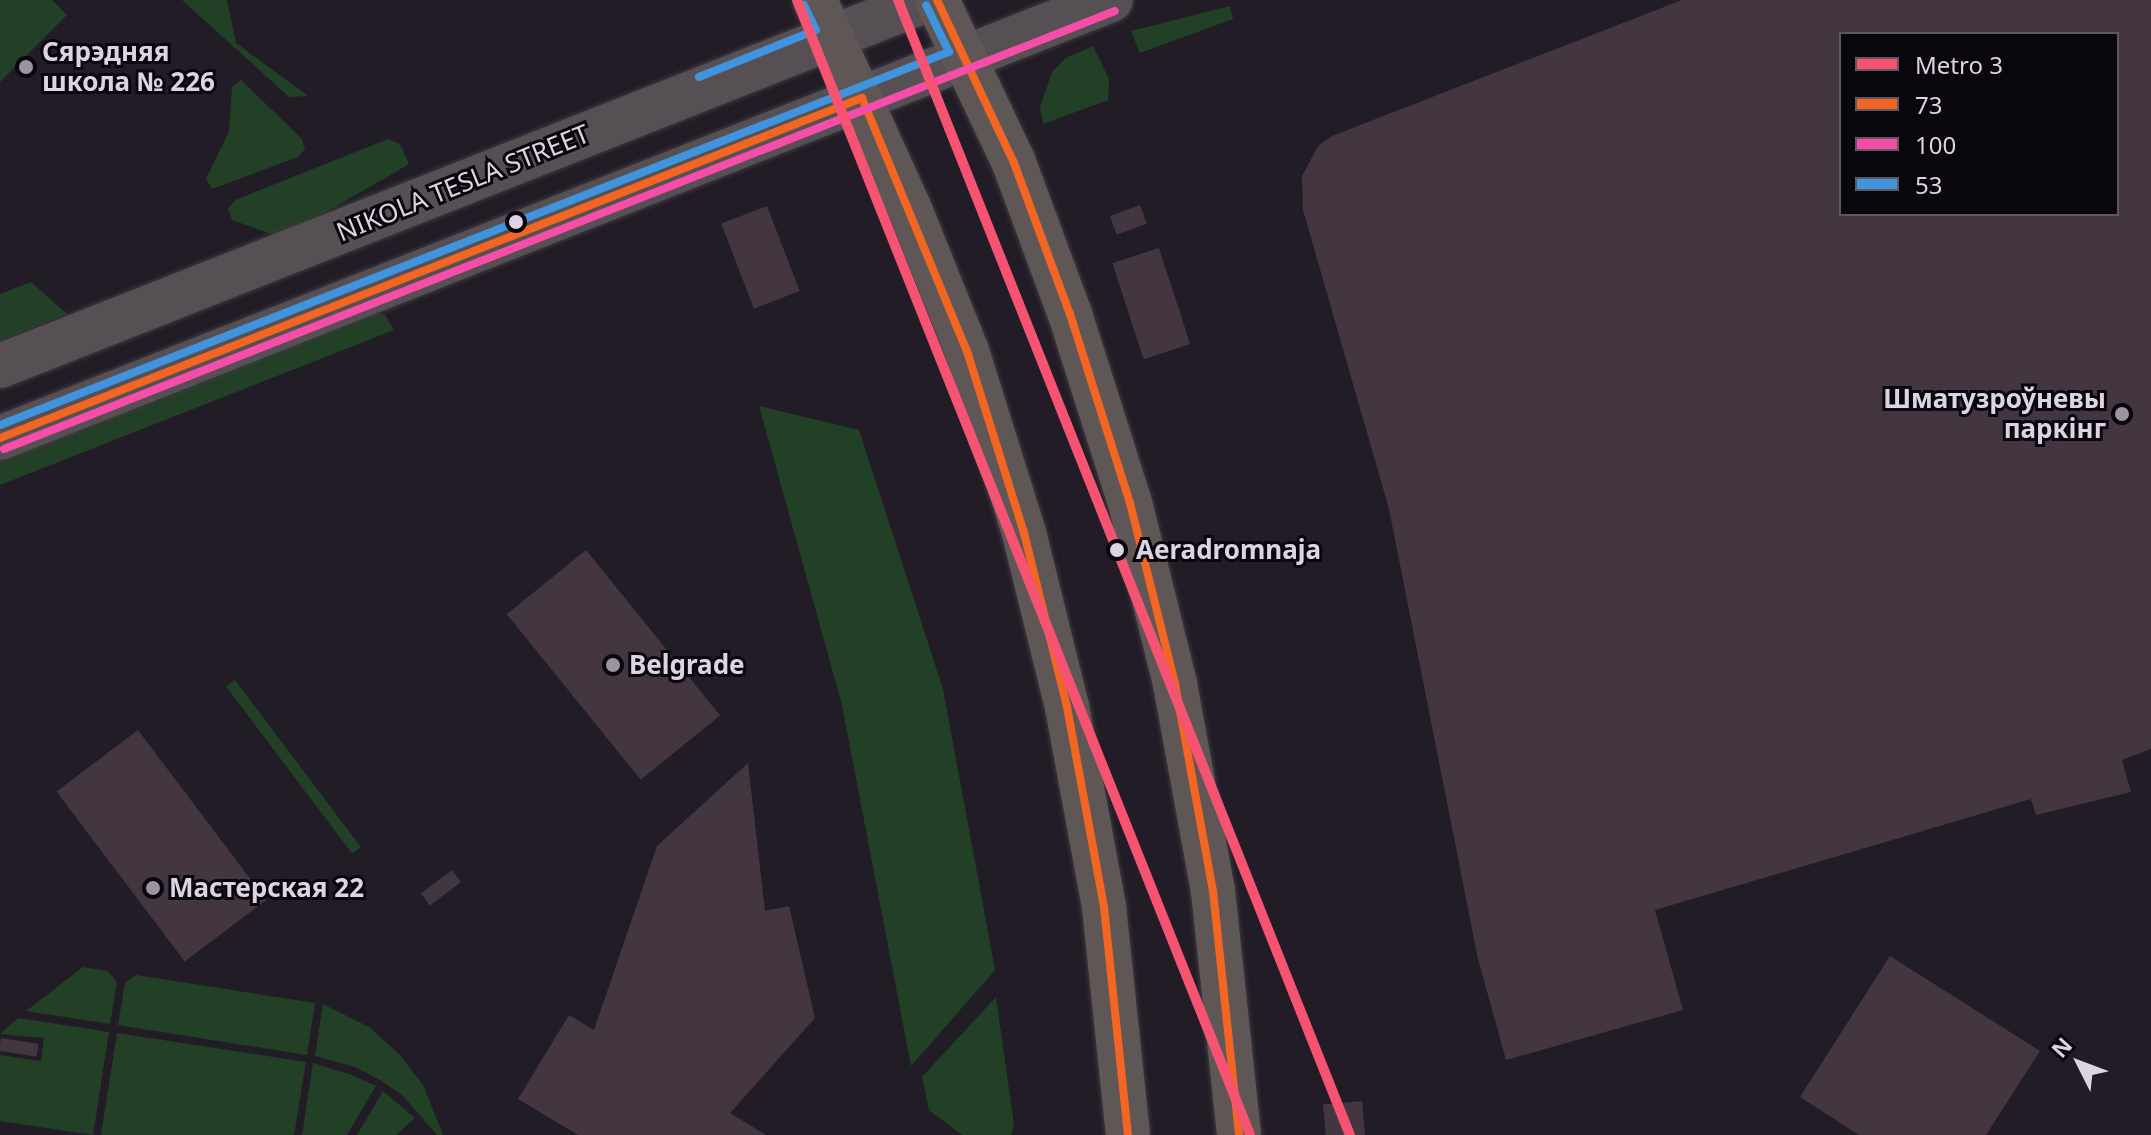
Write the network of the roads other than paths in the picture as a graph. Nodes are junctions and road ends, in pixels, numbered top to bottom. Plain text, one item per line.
1 (927, 0) edge
2 (937, 0) edge
3 (1111, 0) edge
4 (824, 18) edge
5 (965, 58) junction
6 (862, 98) junction
7 (0, 366) edge
8 (0, 438) edge
9 (1128, 1135) edge
10 (1239, 1135) edge

1 - 4 main road, NIKOLA TESLA STREET
2 - 5 main road
3 - 5 main road
4 - 6 main road
4 - 7 main road, NIKOLA TESLA STREET
5 - 6 main road
5 - 10 main road
6 - 8 main road
6 - 9 main road

